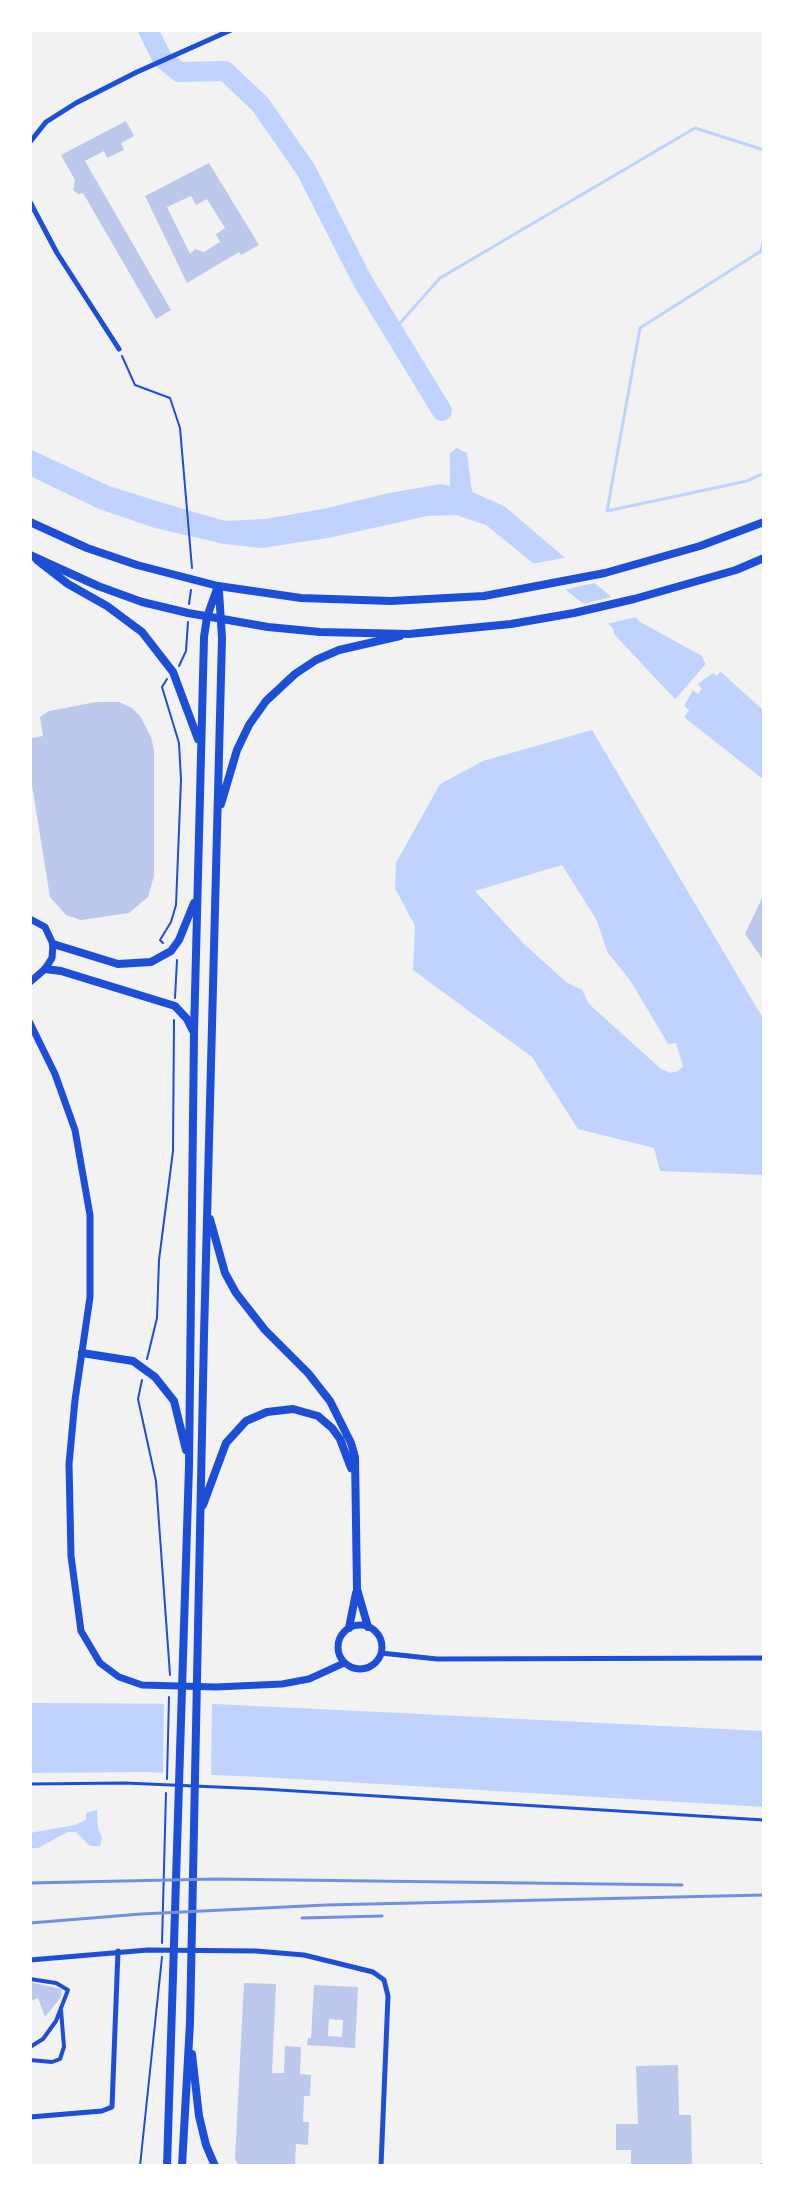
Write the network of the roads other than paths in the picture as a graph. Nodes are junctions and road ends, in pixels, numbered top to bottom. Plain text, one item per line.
1 (231, 30) edge
2 (30, 142) edge
3 (30, 202) edge
4 (119, 349) road end
5 (30, 522) edge
6 (764, 522) edge
7 (32, 556) edge
8 (764, 558) edge
9 (218, 586) junction
10 (207, 617) junction
11 (222, 620) junction
12 (409, 634) junction
13 (201, 746) junction
14 (218, 816) junction
15 (197, 891) junction
16 (30, 919) edge
17 (53, 944) junction
18 (45, 969) junction
19 (31, 979) edge
20 (30, 1023) edge
21 (194, 1033) junction
22 (207, 1211) junction
23 (82, 1353) junction
24 (189, 1466) junction
25 (356, 1488) junction
26 (200, 1514) junction
27 (357, 1589) junction
28 (368, 1627) junction
29 (349, 1628) junction
30 (381, 1653) junction
31 (764, 1658) edge
32 (344, 1663) junction
33 (30, 1784) edge
34 (764, 1820) edge
35 (118, 1951) junction
36 (30, 1960) edge
37 (30, 1979) edge
38 (61, 2007) junction
39 (190, 2023) junction
40 (43, 2039) junction
41 (47, 2044) dead end
42 (30, 2047) edge
43 (30, 2060) edge
44 (30, 2117) edge
45 (167, 2166) edge
46 (182, 2166) edge
47 (215, 2166) edge
48 (381, 2166) edge

1 - 2 street
3 - 4 street
5 - 9 main road
6 - 9 main road
7 - 10 main road
7 - 13 main road
8 - 12 main road
9 - 10 main road
9 - 11 main road
10 - 11 main road
10 - 13 main road
11 - 12 main road
11 - 14 main road
12 - 14 main road
13 - 15 main road
14 - 22 main road
15 - 17 main road
15 - 21 main road
16 - 17 street
17 - 18 street
18 - 19 street
18 - 21 main road
20 - 23 street
21 - 24 main road
22 - 25 main road
22 - 26 main road
23 - 24 main road
23 - 32 street
24 - 45 main road
25 - 26 main road
25 - 27 main road
26 - 39 main road
27 - 28 main road
27 - 29 main road
28 - 29 street
28 - 30 street
29 - 32 street
30 - 31 street
30 - 32 street
33 - 34 lane
35 - 36 street
35 - 44 street
35 - 48 street
37 - 38 street
38 - 40 street
38 - 43 street
39 - 46 main road
39 - 47 main road
40 - 41 street
40 - 42 street

